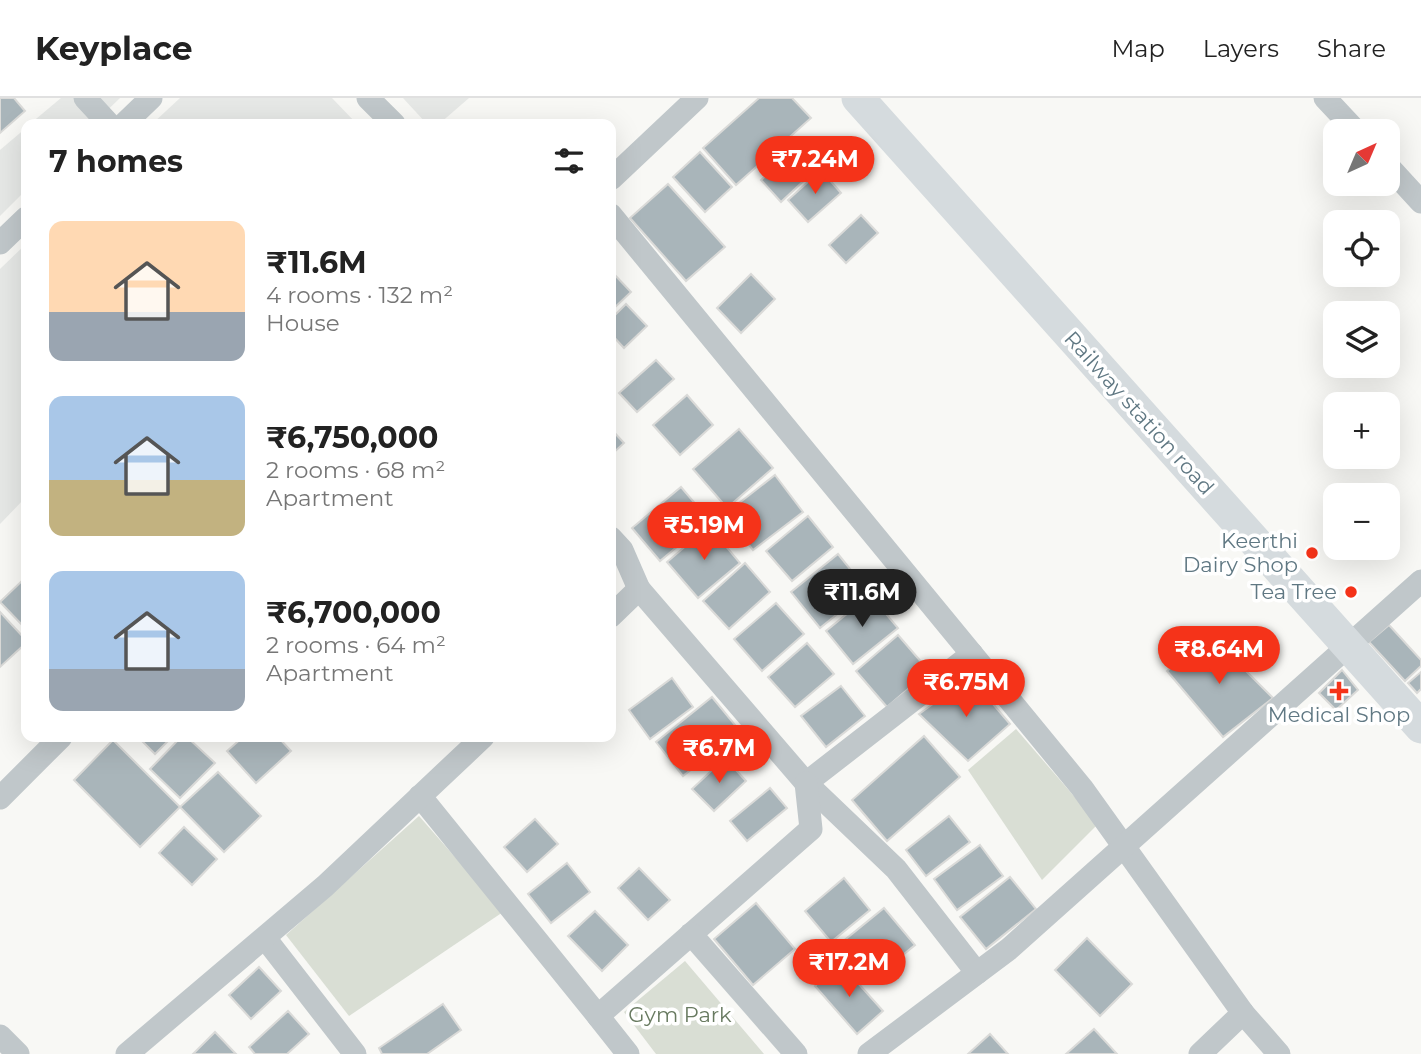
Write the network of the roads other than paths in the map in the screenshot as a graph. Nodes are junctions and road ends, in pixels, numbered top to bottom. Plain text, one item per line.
1 (85, 98) edge
2 (151, 98) edge
3 (368, 98) edge
4 (697, 98) edge
5 (858, 98) edge
6 (1325, 98) edge
7 (104, 119) edge
8 (129, 119) edge
9 (389, 119) edge
10 (1345, 119) edge
11 (616, 174) edge
12 (1400, 179) edge
13 (1421, 202) edge
14 (616, 221) edge
15 (21, 223) edge
16 (0, 243) edge
17 (616, 543) edge
18 (1421, 581) edge
19 (639, 589) junction
20 (616, 611) edge
21 (1347, 645) junction
22 (972, 654) junction
23 (1421, 727) edge
24 (56, 742) edge
25 (478, 742) edge
26 (806, 783) junction
27 (420, 796) junction
28 (0, 798) edge
29 (1124, 846) junction
30 (691, 934) junction
31 (264, 938) junction
32 (977, 973) junction
33 (1243, 1013) junction
34 (598, 1016) junction
35 (0, 1036) edge
36 (18, 1054) edge
37 (127, 1054) edge
38 (355, 1054) edge
39 (628, 1054) edge
40 (796, 1054) edge
41 (869, 1054) edge
42 (1200, 1054) edge
43 (1279, 1054) edge

1 - 7 street
2 - 8 street
3 - 9 street
4 - 11 street
5 - 21 street, Railway station road
6 - 10 street
12 - 13 street
14 - 22 street
15 - 16 street
17 - 19 street
18 - 21 street
19 - 20 street
19 - 26 street
21 - 23 street, Railway station road
21 - 29 street
22 - 26 street
22 - 29 street
24 - 28 street
25 - 27 street
26 - 30 street
26 - 32 street
27 - 31 street
27 - 34 street
29 - 32 street
29 - 33 street
30 - 34 street
30 - 40 street
31 - 37 street
31 - 38 street
32 - 41 street
33 - 42 street
33 - 43 street
34 - 39 street
35 - 36 street

